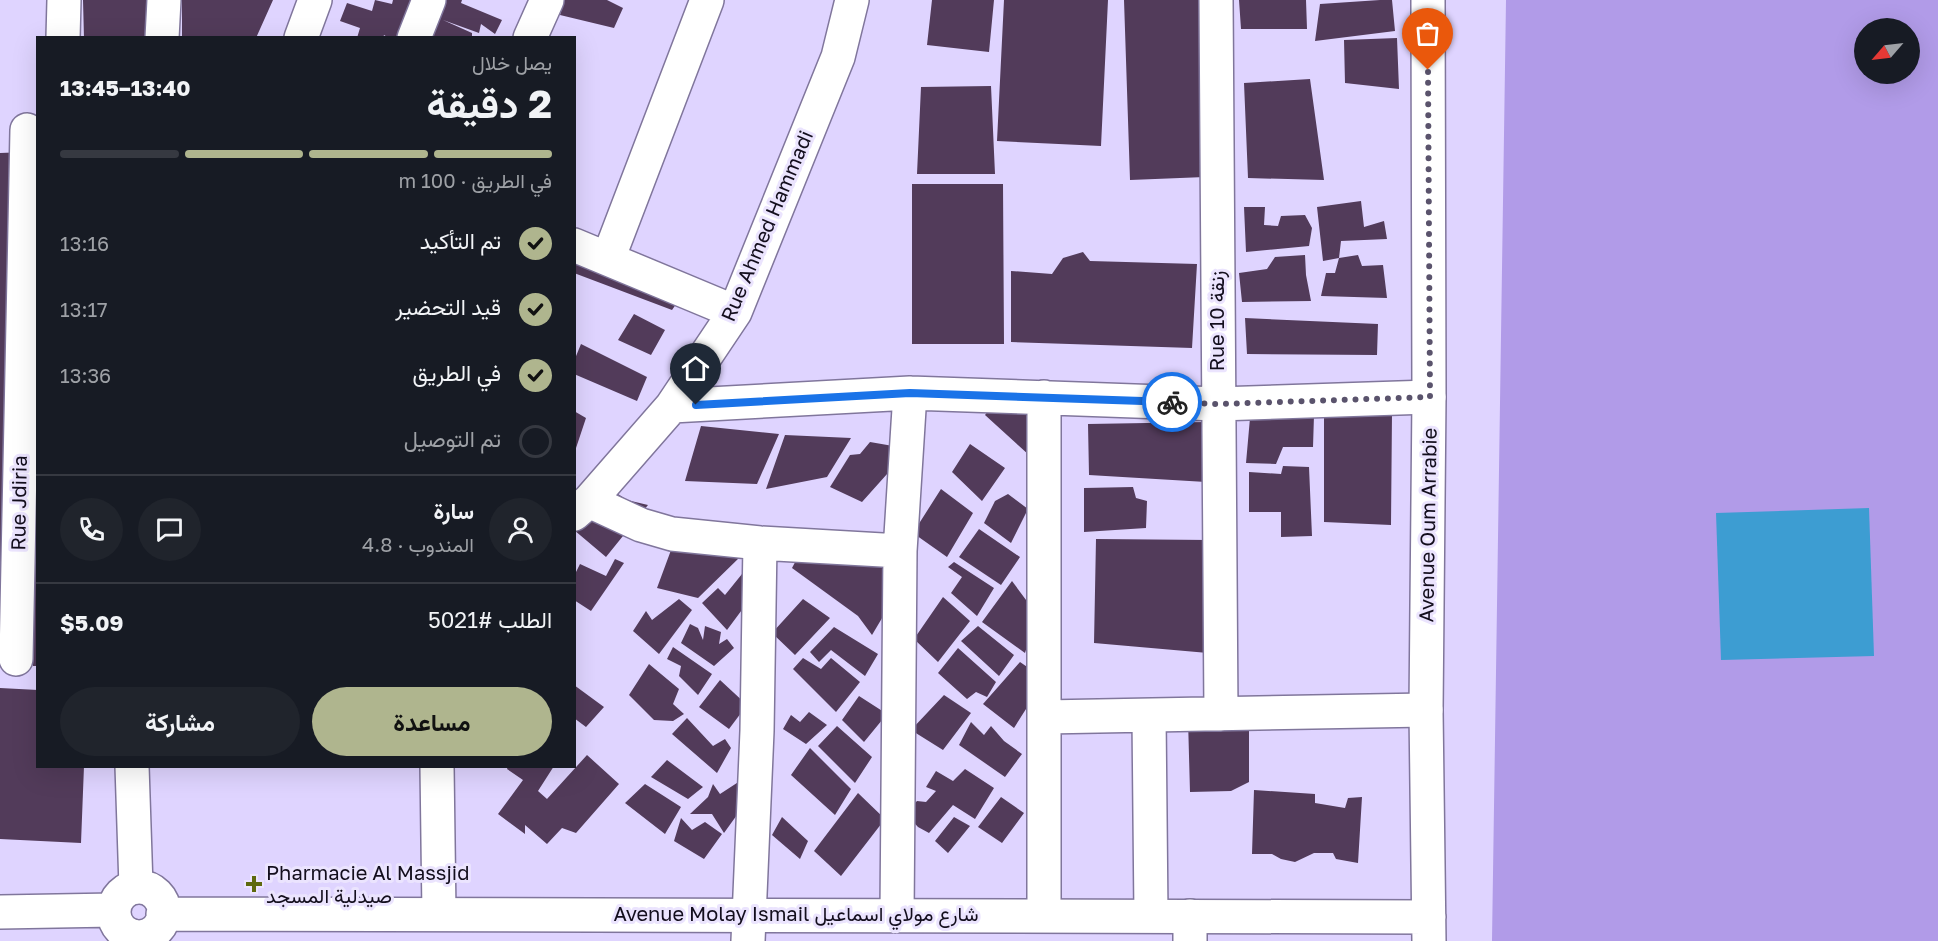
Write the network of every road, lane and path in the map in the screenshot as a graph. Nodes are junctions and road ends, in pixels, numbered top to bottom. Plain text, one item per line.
1 (64, 0) edge
2 (164, 0) edge
3 (315, 0) edge
4 (429, 0) edge
5 (546, 0) edge
6 (707, 0) edge
7 (852, 0) edge
8 (1216, 0) edge
9 (1428, 0) edge
10 (63, 36) edge
11 (162, 36) edge
12 (302, 36) edge
13 (415, 36) edge
14 (531, 36) edge
15 (21, 131) edge
16 (576, 246) edge
17 (609, 259) junction
18 (735, 312) junction
19 (910, 393) junction
20 (1044, 397) junction
21 (1430, 397) junction
22 (1218, 404) junction
23 (672, 406) junction
24 (582, 508) edge
25 (760, 543) junction
26 (900, 551) junction
27 (18, 659) edge
28 (1426, 710) junction
29 (1221, 714) junction
30 (1149, 716) junction
31 (1045, 717) junction
32 (132, 768) edge
33 (437, 768) edge
34 (125, 899) junction
35 (0, 912) edge
36 (163, 914) junction
37 (439, 914) junction
38 (897, 915) junction
39 (1044, 915) junction
40 (1151, 915) junction
41 (748, 928) edge
42 (1190, 928) edge
43 (1429, 929) edge
44 (132, 939) edge

1 - 10 street
2 - 11 street
3 - 12 street
4 - 13 street
5 - 14 street
6 - 17 street
7 - 18 street, Rue Ahmed Hammadi
8 - 22 street, Rue 10 زنقة
9 - 21 street, Avenue Oum Arrabie
15 - 27 street, Rue Jdiria
16 - 17 street
17 - 18 street
18 - 23 street, Rue Ahmed Hammadi
19 - 20 street
19 - 23 street
19 - 26 street
20 - 22 street
20 - 31 street
21 - 22 street
21 - 28 street, Avenue Oum Arrabie
22 - 29 street, Rue 10 زنقة
23 - 24 street, Rue Ahmed Hammadi
24 - 25 street
25 - 26 street
25 - 41 street
26 - 38 street
28 - 29 street
28 - 43 street, Avenue Oum Arrabie
29 - 30 street
30 - 31 street
30 - 40 street
31 - 39 street
32 - 34 street
33 - 37 street
34 - 35 street
34 - 36 street
34 - 44 street
36 - 37 street, Avenue Molay Ismail شارع مولاي اسماعيل
36 - 44 street
37 - 41 street, Avenue Molay Ismail شارع مولاي اسماعيل
38 - 39 street, Avenue Molay Ismail شارع مولاي اسماعيل
38 - 41 street, Avenue Molay Ismail شارع مولاي اسماعيل
39 - 40 street, Avenue Molay Ismail شارع مولاي اسماعيل
40 - 42 street, Avenue Molay Ismail شارع مولاي اسماعيل
42 - 43 street, Avenue Molay Ismail شارع مولاي اسماعيل

